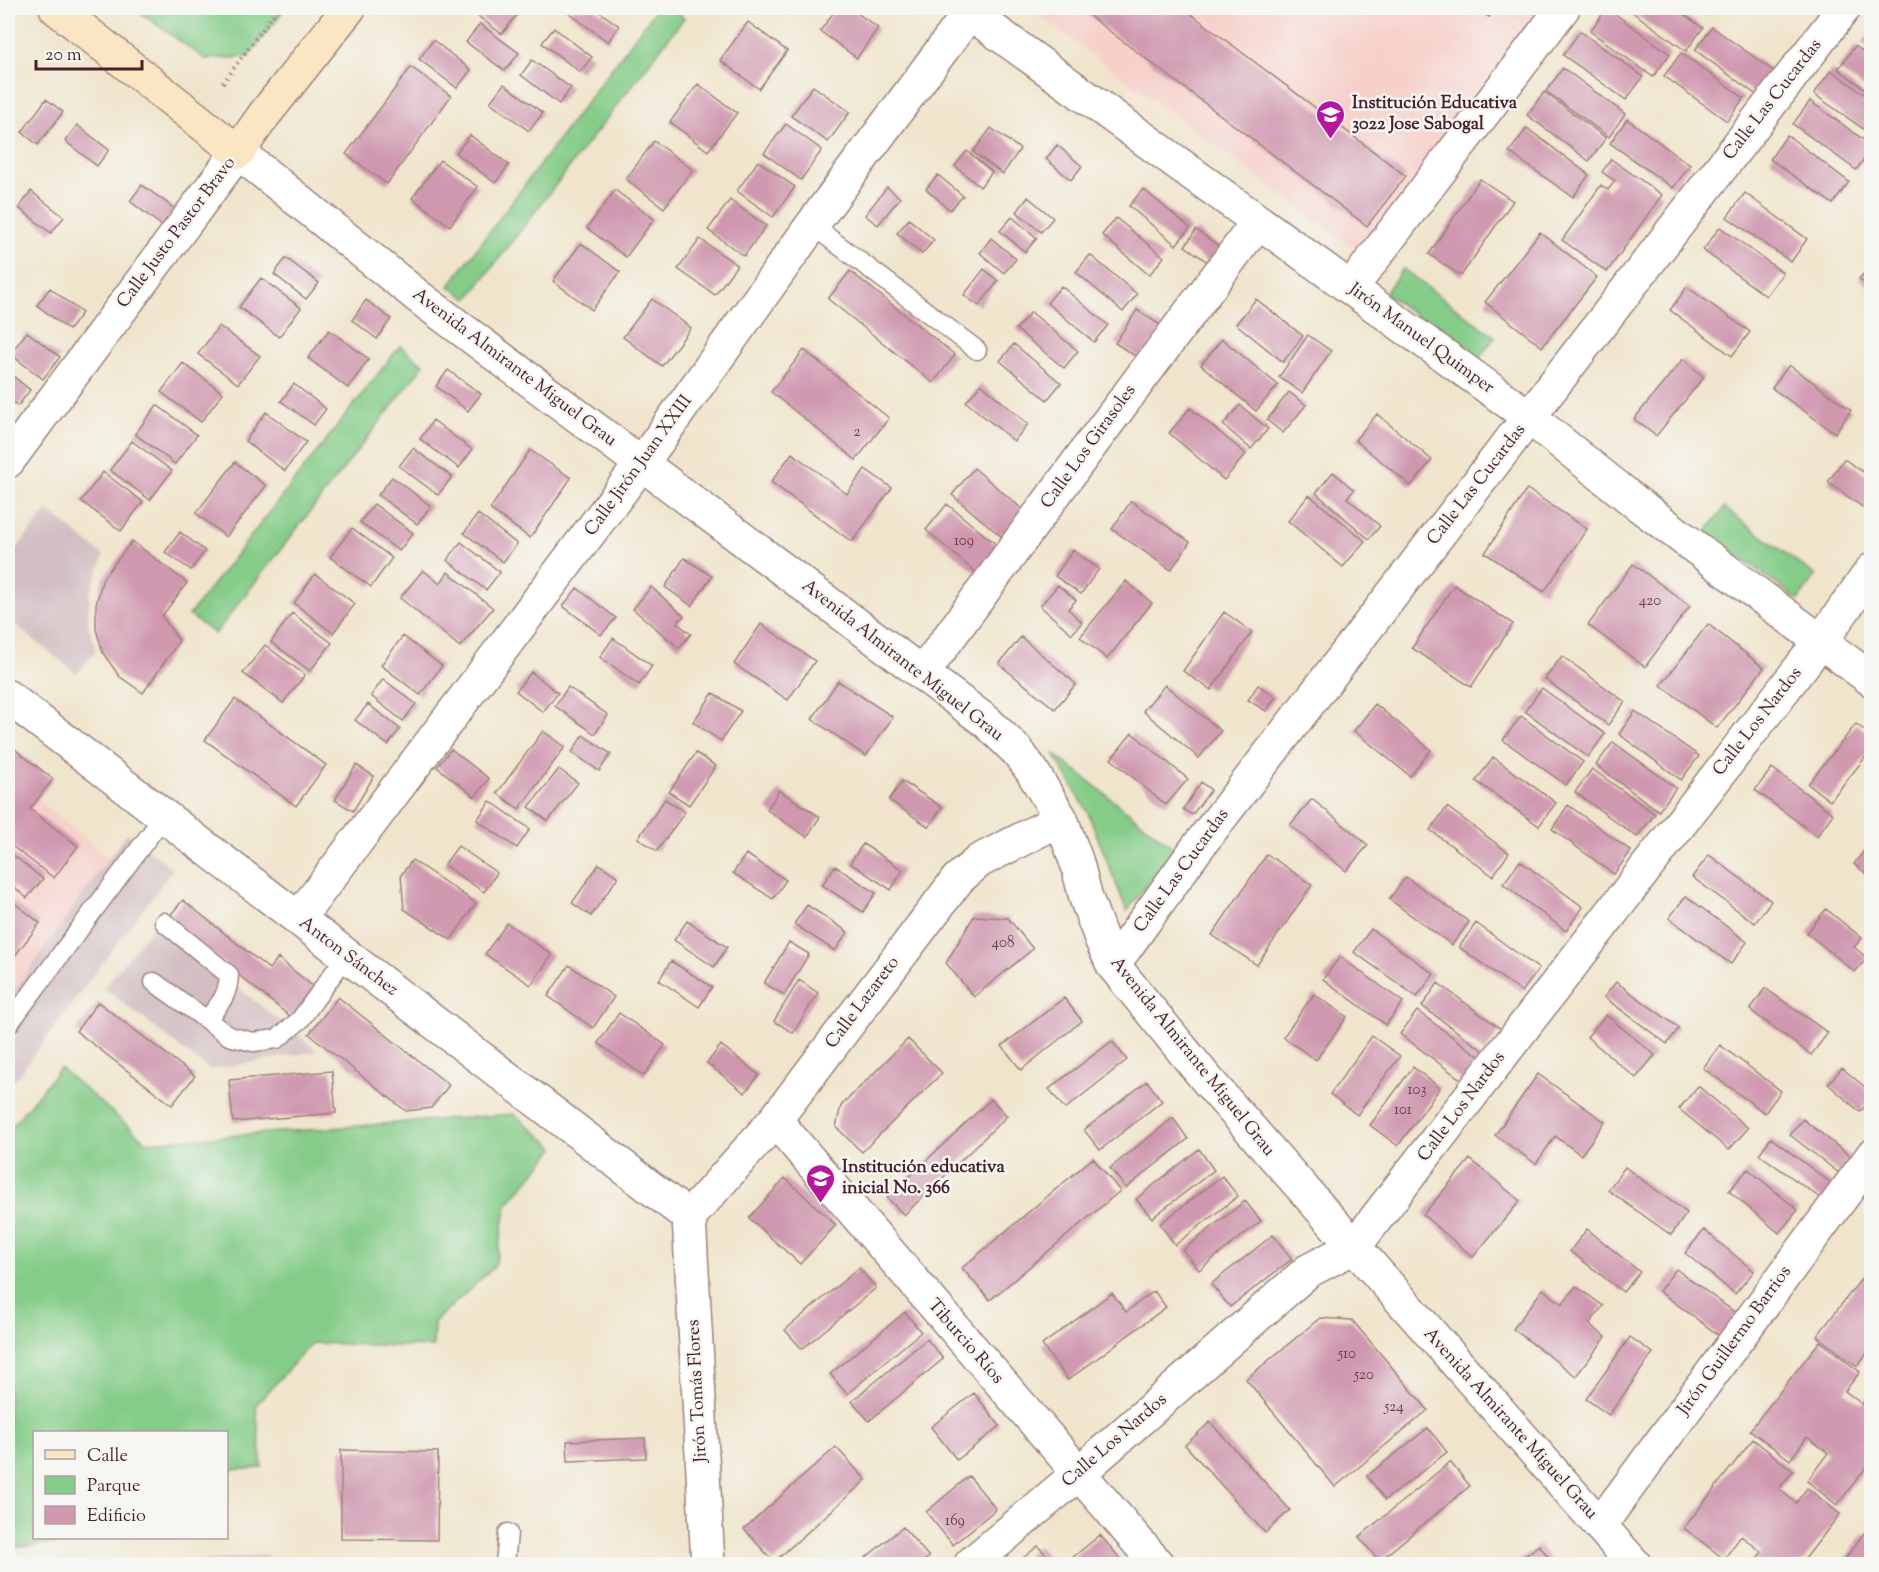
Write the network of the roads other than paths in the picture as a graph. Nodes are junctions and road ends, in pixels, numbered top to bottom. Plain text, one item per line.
1 (56, 8) edge
2 (349, 8) edge
3 (1563, 8) edge
4 (1844, 8) edge
5 (969, 9) edge
6 (238, 152) junction
7 (1258, 222) junction
8 (812, 225) junction
9 (1351, 288) junction
10 (976, 350) dead end
11 (1530, 417) junction
12 (8, 461) edge
13 (642, 464) junction
14 (1872, 570) edge
15 (1821, 641) junction
16 (922, 674) junction
17 (1872, 680) edge
18 (8, 697) edge
19 (164, 816) junction
20 (1061, 819) junction
21 (298, 919) junction
22 (164, 922) dead end
23 (346, 956) junction
24 (1113, 965) junction
25 (154, 982) dead end
26 (207, 1020) junction
27 (8, 1025) edge
28 (775, 1120) junction
29 (1866, 1175) edge
30 (689, 1217) junction
31 (1354, 1247) junction
32 (1078, 1474) junction
33 (1600, 1525) junction
34 (508, 1533) dead end
35 (506, 1564) edge
36 (708, 1564) edge
37 (971, 1564) edge
38 (1157, 1564) edge
39 (1634, 1564) edge

1 - 6 street, Avenida Almirante Miguel Grau
2 - 6 street, Calle Justo Pastor Bravo
3 - 9 street
4 - 11 street, Calle Las Cucardas
5 - 7 street, Jirón Manuel Quimper
5 - 8 street, Calle Jirón Juan XXIII
6 - 12 street, Calle Justo Pastor Bravo
6 - 13 street, Avenida Almirante Miguel Grau
7 - 9 street, Jirón Manuel Quimper
7 - 16 street, Calle Los Girasoles
8 - 10 lane
8 - 13 street, Calle Jirón Juan XXIII
9 - 11 street, Jirón Manuel Quimper
11 - 15 street, Jirón Manuel Quimper
11 - 24 street, Calle Las Cucardas
13 - 16 street, Avenida Almirante Miguel Grau
13 - 21 street, Calle Jirón Juan XXIII
14 - 15 street, Calle Los Nardos
15 - 17 street, Jirón Manuel Quimper
15 - 31 street, Calle Los Nardos
16 - 20 street, Avenida Almirante Miguel Grau
18 - 19 street, Anton Sánchez
19 - 21 street, Anton Sánchez
19 - 27 lane
20 - 24 street, Avenida Almirante Miguel Grau
20 - 28 street, Calle Lazareto
21 - 23 street, Anton Sánchez
22 - 26 lane
23 - 26 lane
23 - 30 street, Anton Sánchez
24 - 31 street, Avenida Almirante Miguel Grau
25 - 26 lane
28 - 30 street, Calle Lazareto
28 - 32 street, Tiburcio Ríos
29 - 33 street, Jirón Guillermo Barrios
30 - 36 street, Jirón Tomás Flores
31 - 32 street, Calle Los Nardos
31 - 33 street, Avenida Almirante Miguel Grau
32 - 37 street, Calle Los Nardos
32 - 38 street, Tiburcio Ríos
33 - 39 street, Avenida Almirante Miguel Grau
34 - 35 lane

